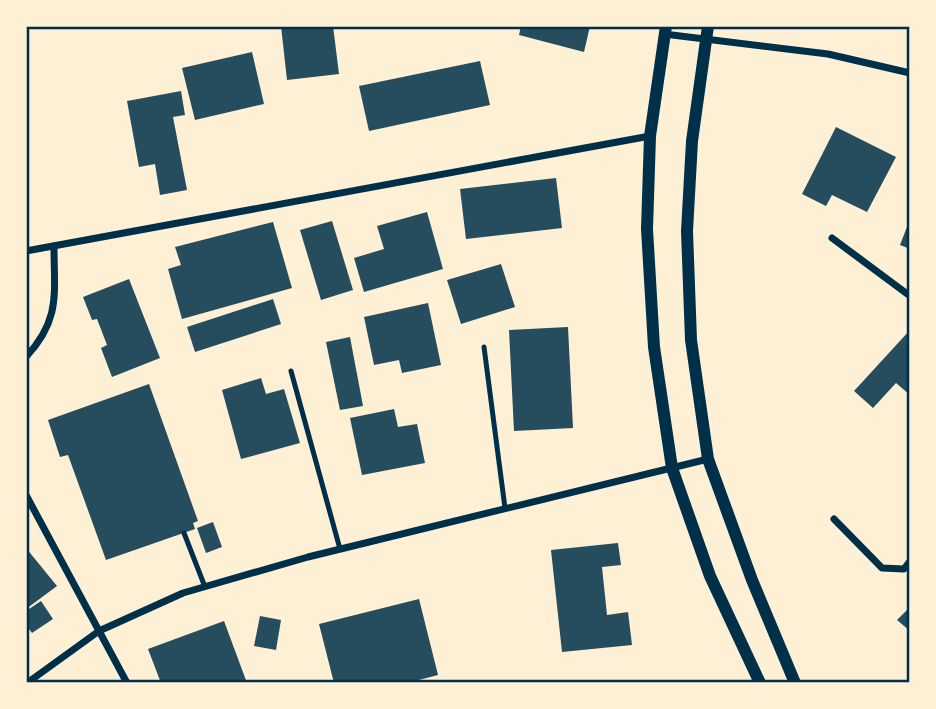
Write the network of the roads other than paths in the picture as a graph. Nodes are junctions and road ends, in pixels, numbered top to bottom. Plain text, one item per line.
1 (665, 30) edge
2 (707, 32) edge
3 (910, 73) edge
4 (650, 136) junction
5 (832, 237) dead end
6 (54, 246) junction
7 (26, 251) edge
8 (910, 296) edge
9 (484, 347) dead end
10 (26, 357) edge
11 (291, 371) dead end
12 (708, 459) junction
13 (672, 468) junction
14 (26, 495) edge
15 (505, 508) junction
16 (834, 519) dead end
17 (184, 533) dead end
18 (340, 549) junction
19 (910, 561) edge
20 (205, 587) junction
21 (99, 631) junction
22 (27, 683) edge
23 (127, 683) edge
24 (760, 683) edge
25 (795, 683) edge

1 - 2 street
1 - 4 street
2 - 3 street
2 - 12 street
4 - 6 street
4 - 13 street
5 - 8 street
6 - 7 street
6 - 10 street
9 - 15 lane
11 - 18 lane
12 - 13 street
12 - 25 street
13 - 15 street
13 - 24 street
14 - 21 street
15 - 18 street
16 - 19 street
17 - 20 lane
18 - 20 street
20 - 21 street
21 - 22 street
21 - 23 street

